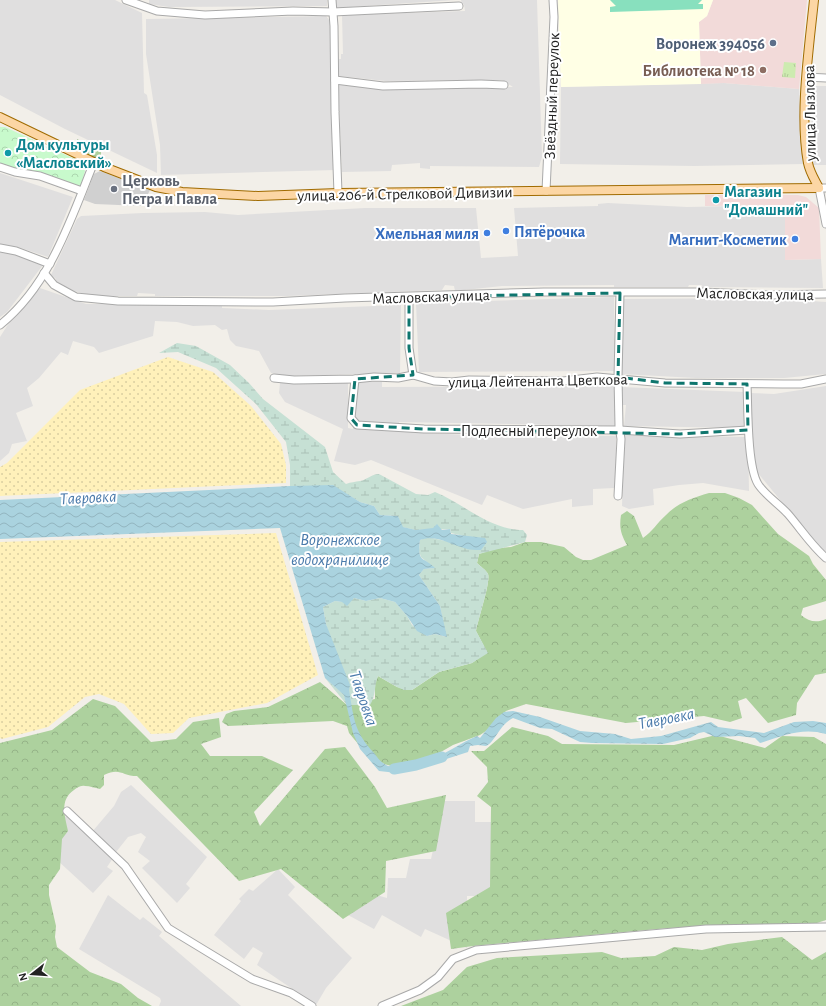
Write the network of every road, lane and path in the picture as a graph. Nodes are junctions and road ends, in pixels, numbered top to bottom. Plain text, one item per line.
1 (126, 0) edge
2 (332, 0) edge
3 (553, 0) edge
4 (814, 0) edge
5 (459, 6) dead end
6 (332, 12) junction
7 (807, 77) junction
8 (826, 78) edge
9 (335, 80) junction
10 (504, 85) dead end
11 (0, 117) edge
12 (94, 162) junction
13 (0, 167) edge
14 (823, 188) edge
15 (82, 191) junction
16 (546, 192) junction
17 (338, 193) junction
18 (826, 224) edge
19 (0, 248) edge
20 (50, 264) junction
21 (44, 273) junction
22 (620, 293) junction
23 (826, 294) edge
24 (409, 297) junction
25 (0, 325) edge
26 (413, 375) junction
27 (618, 377) junction
28 (274, 378) dead end
29 (355, 379) junction
30 (826, 379) edge
31 (748, 384) junction
32 (620, 430) junction
33 (748, 430) junction
34 (618, 496) dead end
35 (826, 558) edge
36 (67, 811) dead end
37 (826, 927) edge
38 (312, 1006) edge
39 (382, 1006) edge

1 - 6 street
2 - 6 street
3 - 16 street, Звёздный переулок
4 - 7 main road, улица Лызлова
5 - 6 street
6 - 9 street
7 - 8 street
7 - 14 main road, улица Лызлова
9 - 10 street
9 - 17 street
11 - 12 main road, улица 206-й Стрелковой Дивизии
12 - 15 street
12 - 17 main road, улица 206-й Стрелковой Дивизии
13 - 15 street
14 - 16 main road, улица 206-й Стрелковой Дивизии
14 - 18 street, улица Лызлова
15 - 20 street
16 - 17 main road, улица 206-й Стрелковой Дивизии
19 - 20 street
20 - 21 street
21 - 24 street, Масловская улица
21 - 25 street
22 - 23 street, Масловская улица
22 - 24 street, Масловская улица
22 - 27 street
24 - 26 street
26 - 27 street, улица Лейтенанта Цветкова
26 - 29 street, улица Лейтенанта Цветкова
27 - 31 street, улица Лейтенанта Цветкова
27 - 32 street
28 - 29 street, улица Лейтенанта Цветкова
29 - 32 street, Подлесный переулок
30 - 31 street, улица Лейтенанта Цветкова
31 - 33 street
32 - 33 street, Подлесный переулок
32 - 34 street
33 - 35 street
36 - 38 street
37 - 39 street

